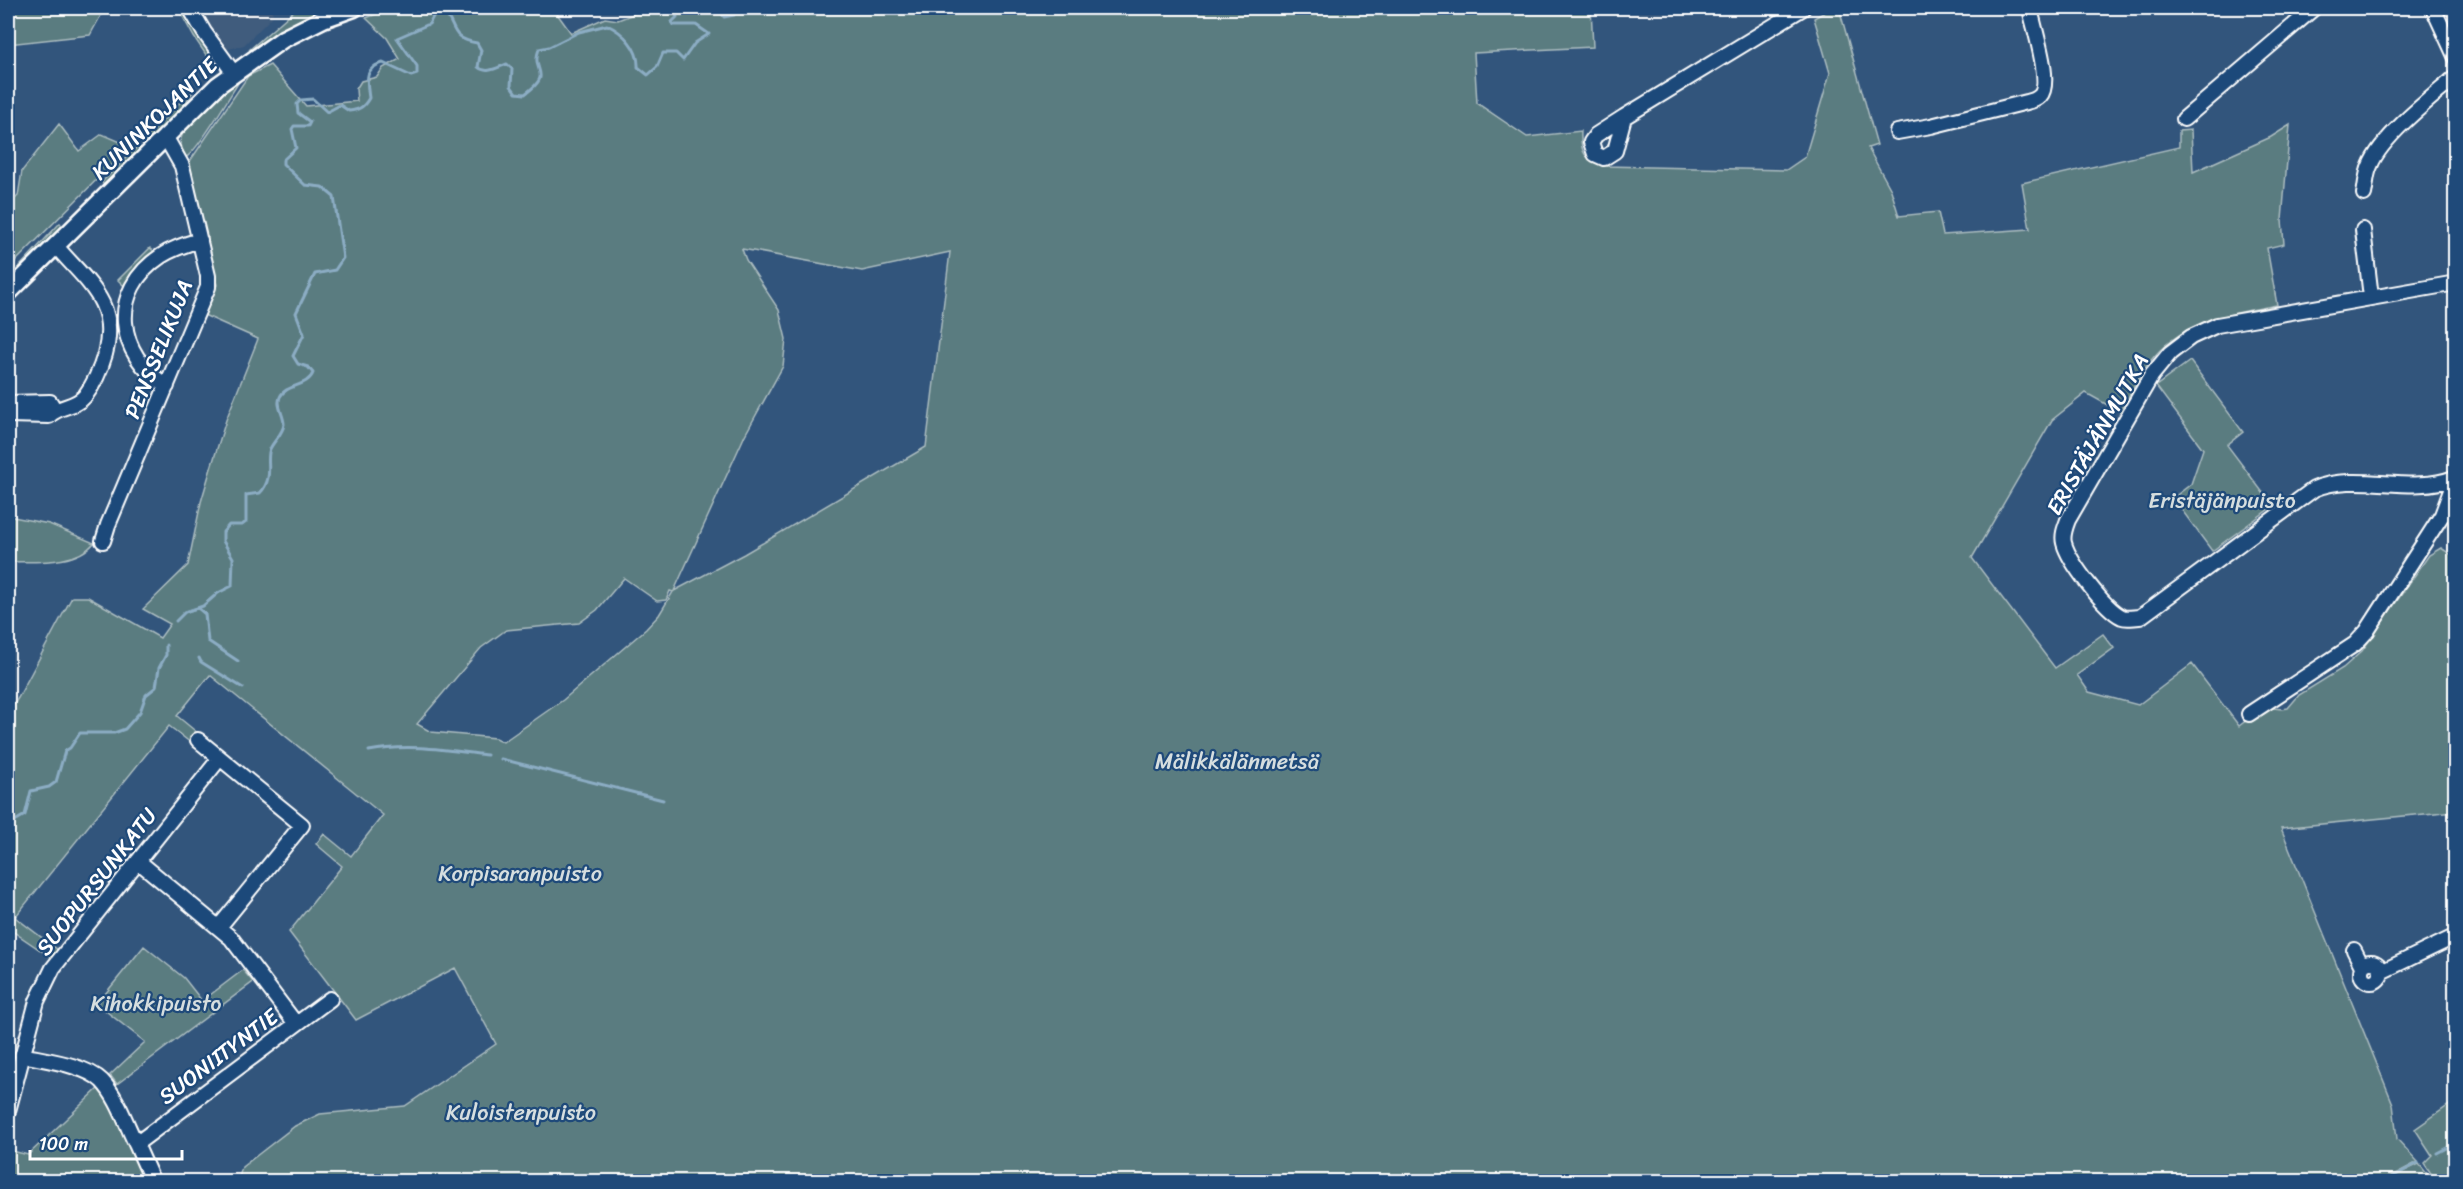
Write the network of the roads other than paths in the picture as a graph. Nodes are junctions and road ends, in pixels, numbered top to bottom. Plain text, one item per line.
1 (190, 8) edge
2 (354, 8) edge
3 (1803, 8) edge
4 (2030, 8) edge
5 (2314, 8) edge
6 (2433, 8) edge
7 (2456, 58) edge
8 (233, 72) junction
9 (2456, 77) edge
10 (1624, 117) dead end
11 (2184, 118) dead end
12 (1897, 132) dead end
13 (165, 136) junction
14 (2364, 194) dead end
15 (2363, 230) dead end
16 (200, 240) junction
17 (56, 246) junction
18 (2456, 283) edge
19 (8, 293) edge
20 (2372, 297) junction
21 (109, 324) junction
22 (125, 324) junction
23 (167, 386) junction
24 (8, 403) edge
25 (55, 410) junction
26 (8, 415) edge
27 (2455, 477) edge
28 (104, 541) dead end
29 (2249, 714) dead end
30 (198, 740) dead end
31 (220, 758) junction
32 (138, 861) junction
33 (219, 927) junction
34 (2456, 936) edge
35 (2354, 950) dead end
36 (330, 999) dead end
37 (296, 1024) junction
38 (22, 1055) junction
39 (8, 1111) edge
40 (136, 1144) junction
41 (153, 1182) edge

1 - 8 street
2 - 8 main road, KUNINKOJANTIE
3 - 10 street
4 - 12 street
5 - 11 street
6 - 7 street
8 - 13 main road, KUNINKOJANTIE
9 - 14 street
13 - 16 street, PENSSELIKUJA
13 - 17 main road, KUNINKOJANTIE
15 - 20 street
16 - 22 street
16 - 23 street, PENSSELIKUJA
17 - 19 main road, KUNINKOJANTIE
17 - 21 street
18 - 20 street, ERISTÄJÄNMUTKA
20 - 27 street, ERISTÄJÄNMUTKA
21 - 22 street
21 - 25 street
22 - 23 street
23 - 28 street, PENSSELIKUJA
24 - 25 street
25 - 26 street
27 - 29 street
30 - 31 street
31 - 32 street, SUOPURSUNKATU
31 - 33 street
32 - 33 street
32 - 38 street, SUOPURSUNKATU
33 - 37 street
34 - 35 street
36 - 37 street, SUONIITYNTIE
37 - 40 street, SUONIITYNTIE
38 - 39 street, SUOPURSUNKATU
38 - 40 street
40 - 41 street

